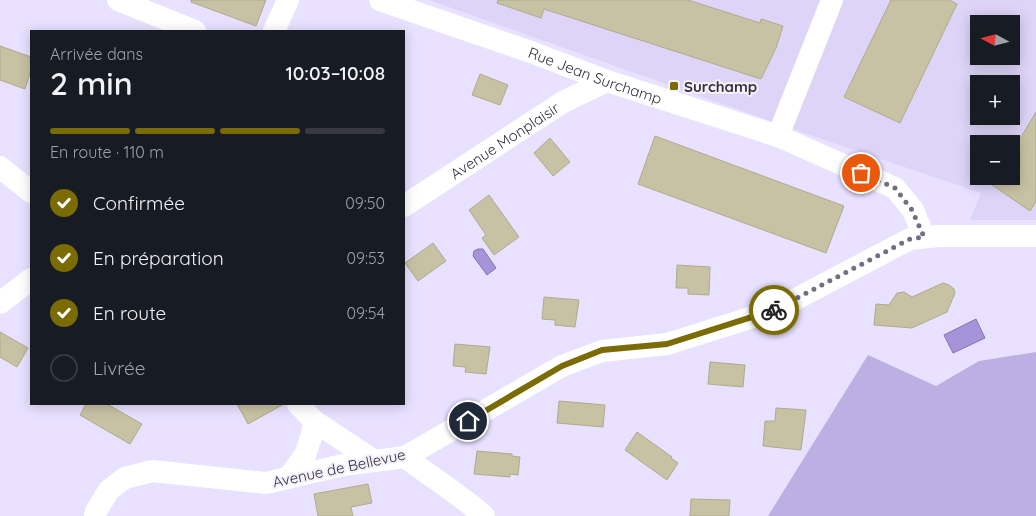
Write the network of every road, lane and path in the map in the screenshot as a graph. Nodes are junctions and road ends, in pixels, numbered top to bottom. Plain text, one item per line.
1 (118, 0) edge
2 (288, 0) edge
3 (380, 0) edge
4 (832, 0) edge
5 (193, 30) edge
6 (274, 30) edge
7 (607, 81) junction
8 (778, 136) junction
9 (1, 165) edge
10 (30, 191) edge
11 (405, 205) edge
12 (1036, 236) edge
13 (924, 237) junction
14 (30, 279) edge
15 (0, 303) edge
16 (299, 405) edge
17 (314, 421) junction
18 (405, 457) junction
19 (374, 460) junction
20 (288, 478) junction
21 (95, 516) edge
22 (484, 516) edge

1 - 5 street
2 - 6 street
3 - 7 street, Rue Jean Surchamp
4 - 8 street
7 - 8 street, Rue Jean Surchamp
7 - 11 street, Avenue Monplaisir
8 - 13 street, Rue Jean Surchamp
9 - 10 street
12 - 13 street, Avenue de Bellevue
13 - 18 street, Avenue de Bellevue
14 - 15 street
16 - 17 street
17 - 19 street
17 - 20 street
18 - 19 street, Avenue de Bellevue
18 - 22 street
19 - 20 street, Avenue de Bellevue
20 - 21 street, Avenue de Bellevue

